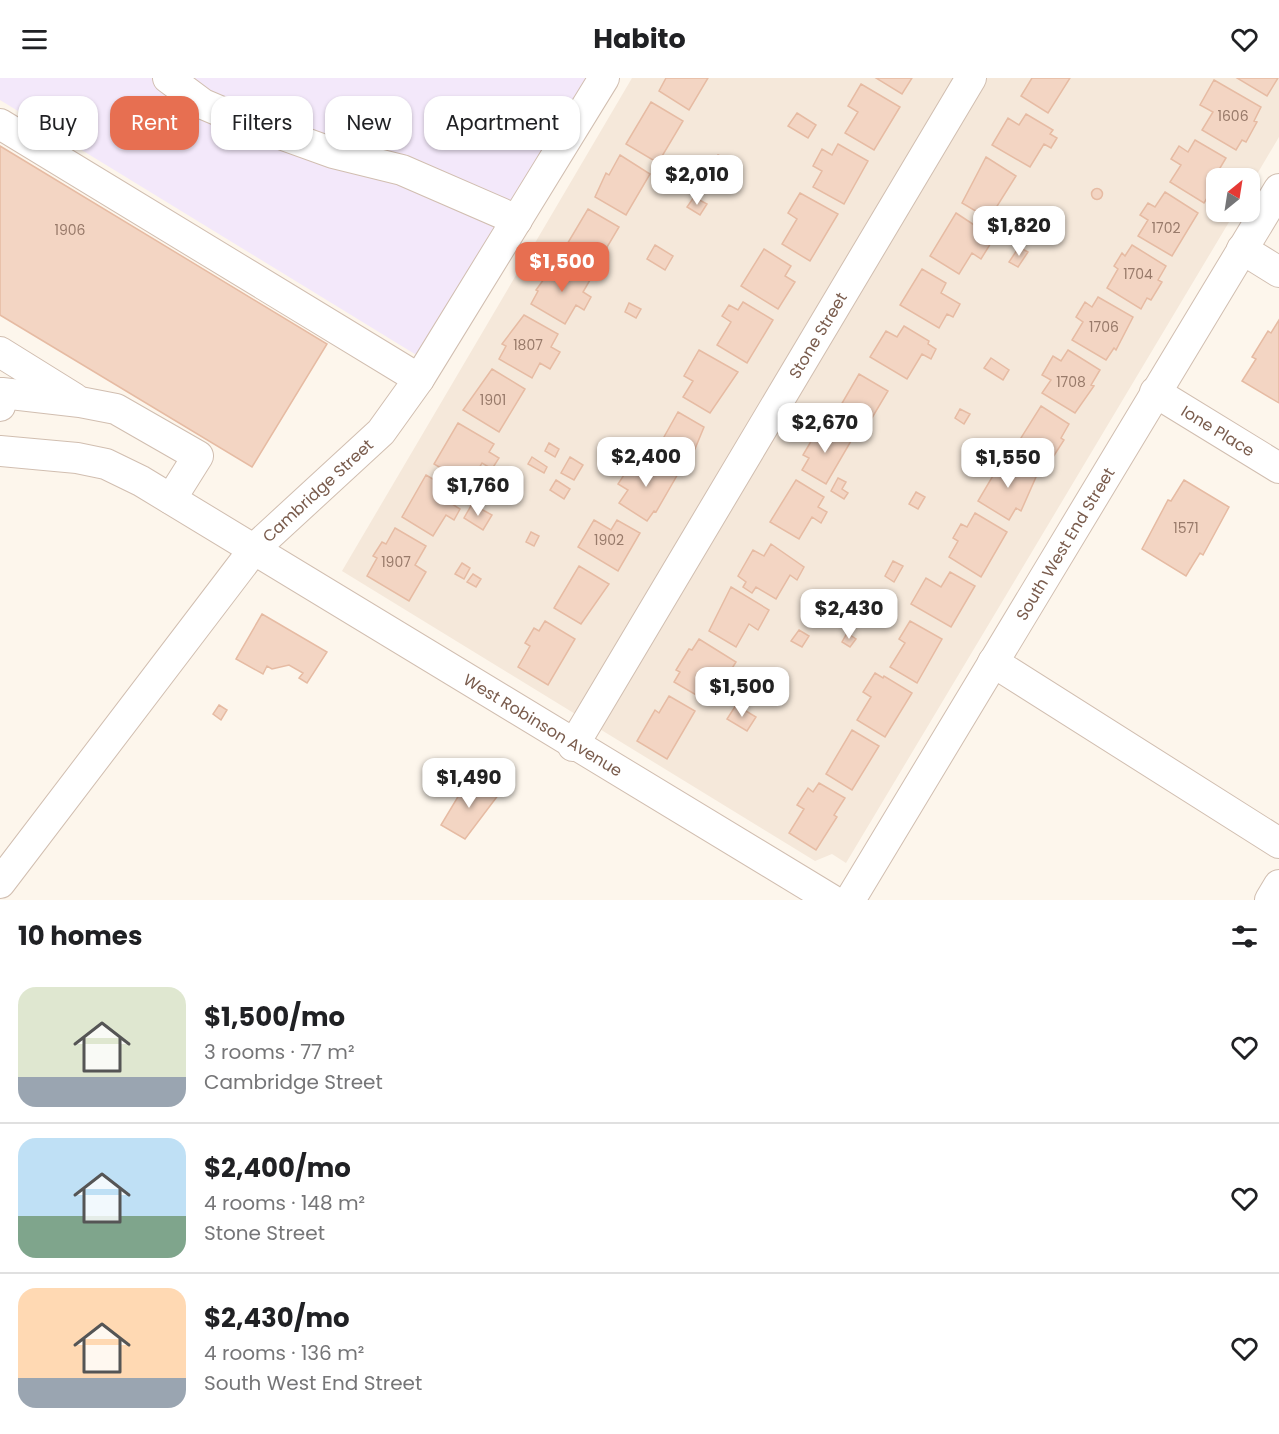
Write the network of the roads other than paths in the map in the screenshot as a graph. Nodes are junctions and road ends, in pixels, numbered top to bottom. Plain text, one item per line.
1 (168, 78) edge
2 (604, 78) edge
3 (971, 78) edge
4 (0, 124) edge
5 (1279, 189) edge
6 (517, 220) junction
7 (1242, 249) junction
8 (1279, 272) edge
9 (0, 352) edge
10 (419, 379) junction
11 (1155, 392) junction
12 (1, 397) edge
13 (80, 402) junction
14 (0, 451) edge
15 (1279, 468) edge
16 (171, 499) junction
17 (255, 548) junction
18 (993, 662) junction
19 (573, 746) junction
20 (1279, 843) edge
21 (0, 883) edge
22 (1279, 885) edge
23 (832, 900) edge
24 (850, 900) edge
25 (1270, 900) edge

1 - 6 street
2 - 6 street, Cambridge Street
3 - 19 street, Stone Street
4 - 10 street
5 - 7 street, South West End Street
6 - 10 street, Cambridge Street
7 - 8 street
7 - 11 street, South West End Street
9 - 13 street
10 - 17 street, Cambridge Street
11 - 15 street, Ione Place
11 - 18 street, South West End Street
12 - 13 street
13 - 16 street
14 - 16 street, West Robinson Avenue
16 - 17 street, West Robinson Avenue
17 - 19 street, West Robinson Avenue
17 - 21 street, Cambridge Street
18 - 20 street
18 - 24 street, South West End Street
19 - 23 street, West Robinson Avenue
22 - 25 street

